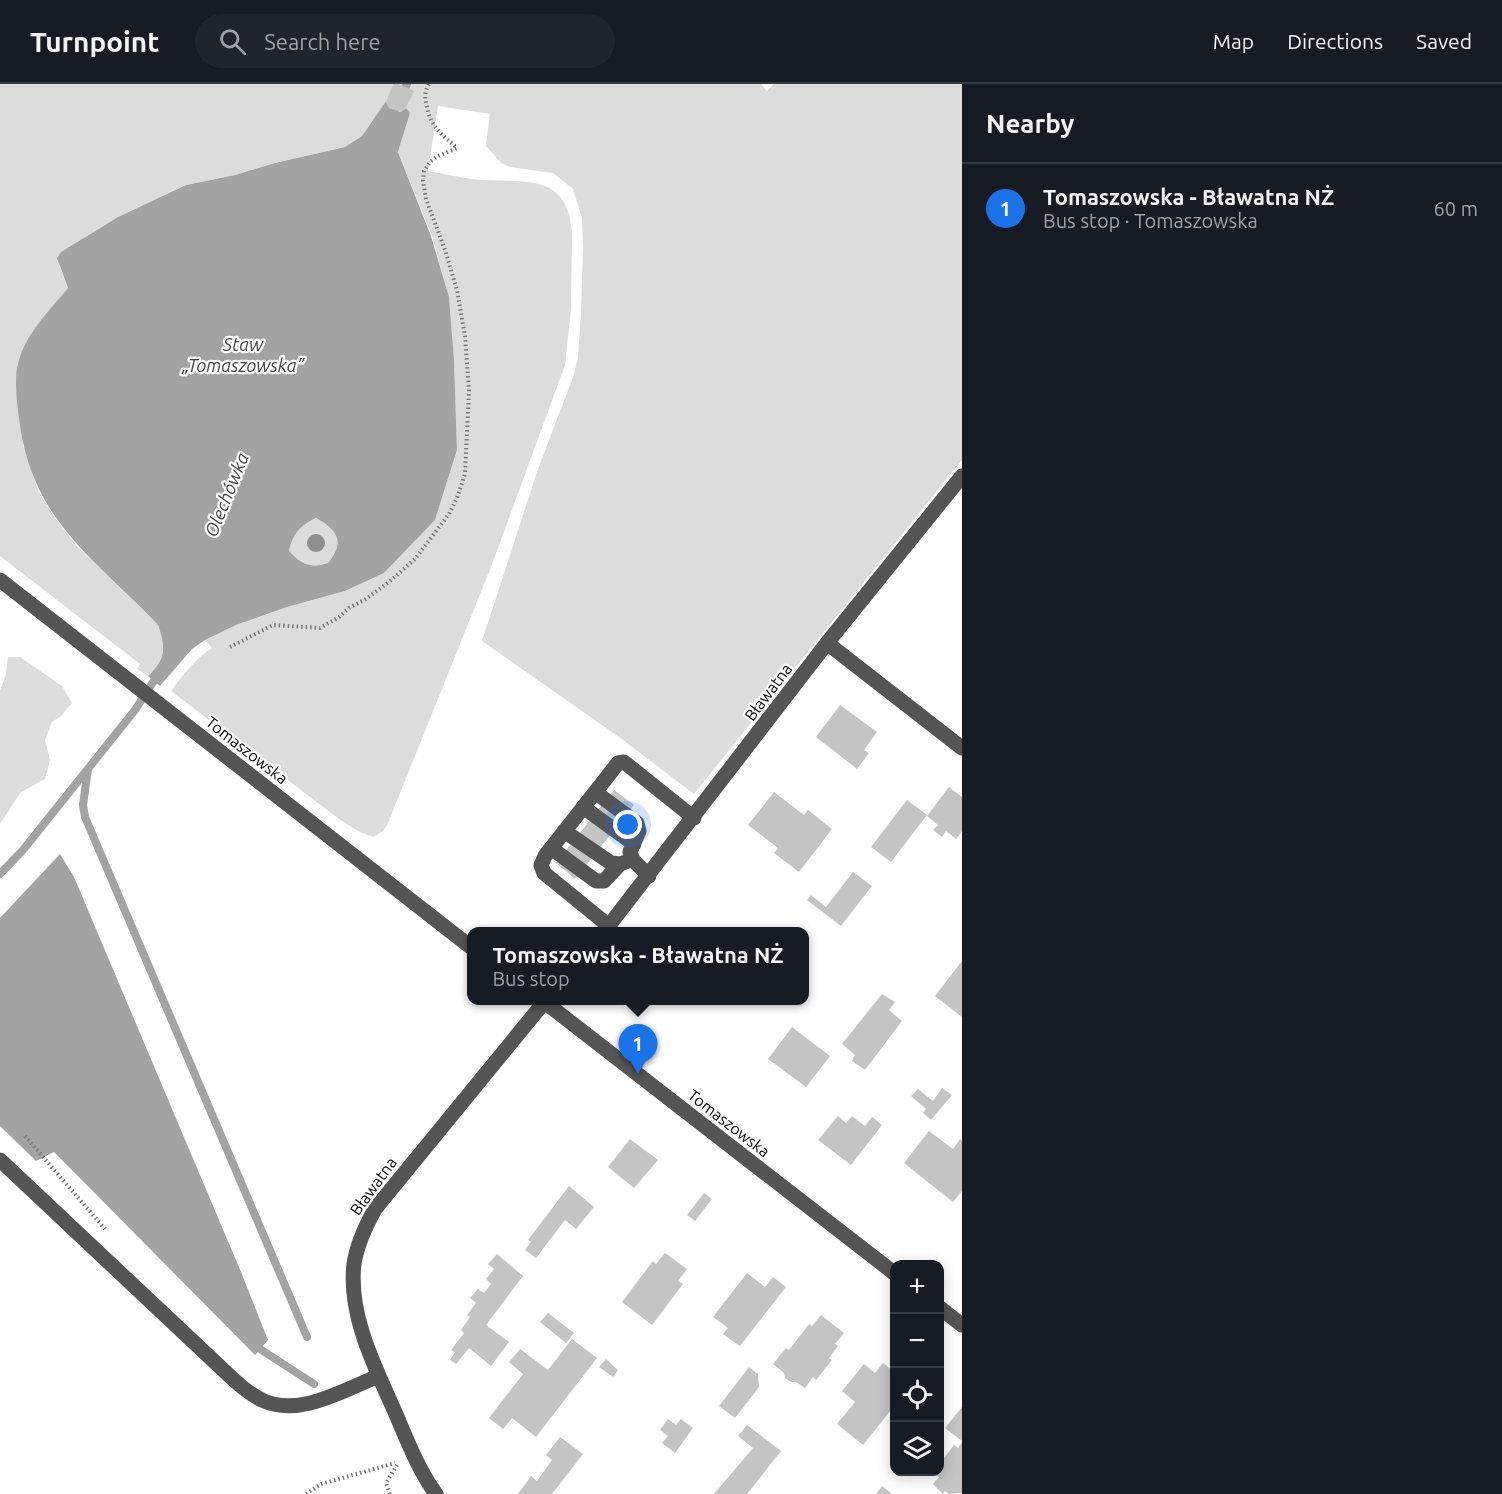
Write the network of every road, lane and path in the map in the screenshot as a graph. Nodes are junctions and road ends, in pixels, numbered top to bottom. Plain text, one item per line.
1 (429, 84) edge
2 (962, 476) edge
3 (0, 580) edge
4 (828, 643) junction
5 (230, 647) dead end
6 (962, 748) edge
7 (595, 792) junction
8 (583, 807) junction
9 (694, 818) junction
10 (564, 831) junction
11 (634, 844) junction
12 (551, 848) junction
13 (627, 862) junction
14 (649, 876) junction
15 (605, 927) edge
16 (609, 927) edge
17 (467, 945) edge
18 (541, 1005) edge
19 (549, 1005) edge
20 (0, 1160) edge
21 (890, 1271) edge
22 (944, 1312) edge
23 (962, 1325) edge
24 (379, 1376) junction
25 (306, 1494) edge
26 (390, 1494) edge
27 (436, 1494) edge

1 - 5 path
2 - 4 street, Bławatna
3 - 17 street, Tomaszowska
4 - 6 street
4 - 9 street, Bławatna
7 - 8 street
7 - 9 street
7 - 11 street
8 - 10 street
8 - 11 street
9 - 14 street, Bławatna
10 - 12 street
10 - 13 street
11 - 13 street
12 - 13 street
12 - 15 street
13 - 14 street
14 - 16 street, Bławatna
18 - 24 street, Bławatna
19 - 21 street, Tomaszowska
20 - 24 street
22 - 23 street
24 - 27 street, Bławatna
25 - 26 path

